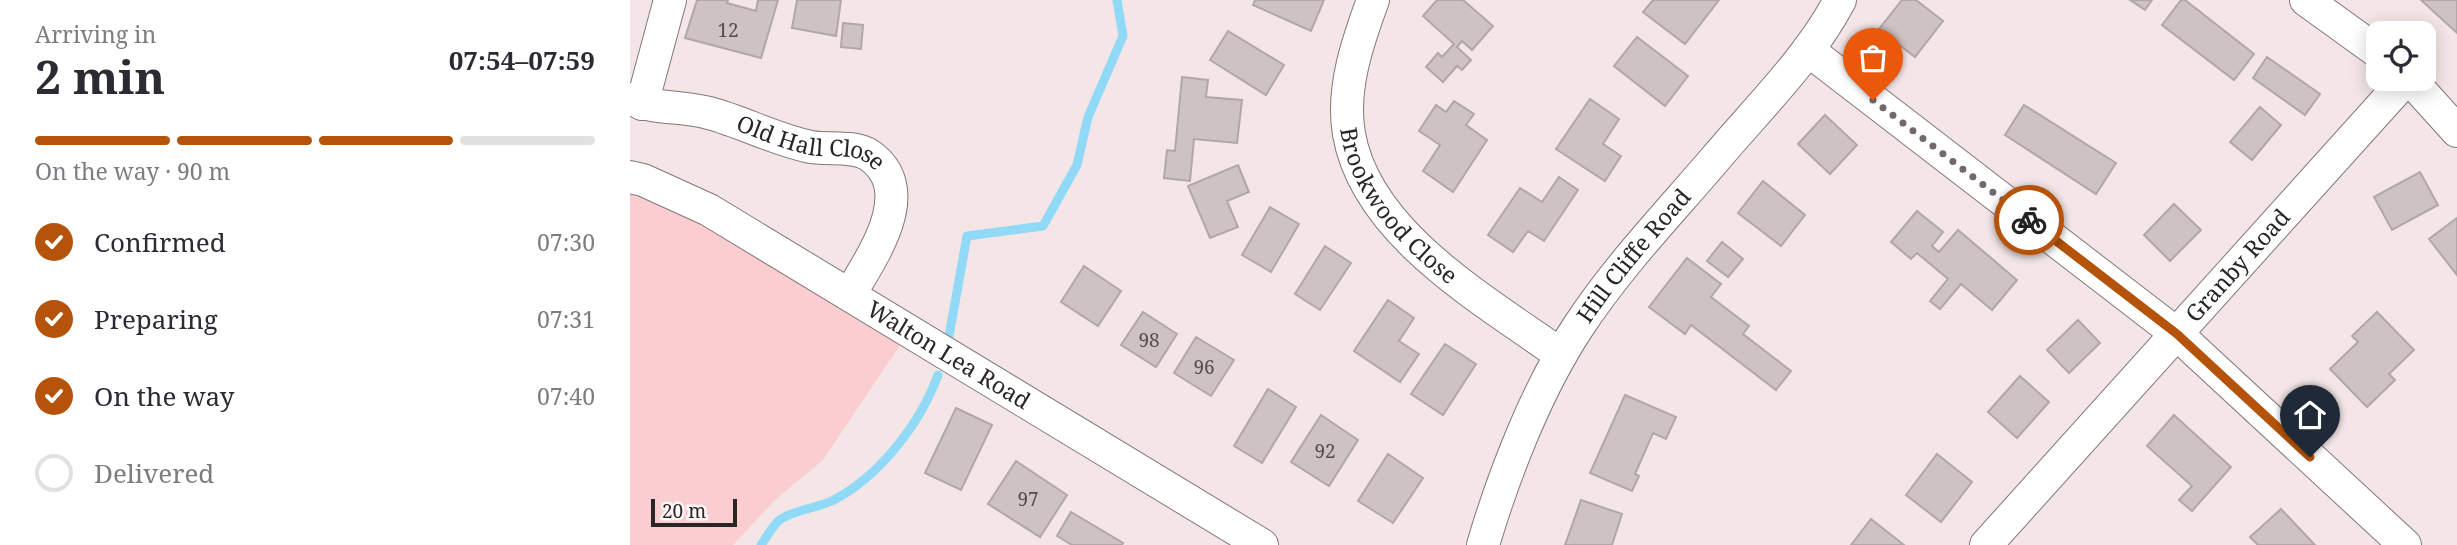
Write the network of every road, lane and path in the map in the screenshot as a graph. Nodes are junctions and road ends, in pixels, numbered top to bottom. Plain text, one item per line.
1 (670, 0) edge
2 (1373, 0) edge
3 (1840, 0) edge
4 (2306, 0) edge
5 (2366, 43) edge
6 (1808, 50) junction
7 (2397, 91) edge
8 (2419, 91) edge
9 (636, 101) edge
10 (2457, 131) edge
11 (630, 177) edge
12 (850, 294) junction
13 (2177, 334) junction
14 (1561, 355) junction
15 (1262, 545) edge
16 (1483, 545) edge
17 (1986, 545) edge
18 (2406, 545) edge

1 - 9 street, Old Hall Close
2 - 14 street, Brookwood Close
3 - 6 street, Hill Cliffe Road
4 - 5 street
6 - 13 street
6 - 14 street, Hill Cliffe Road
7 - 13 street, Granby Road
8 - 10 street
9 - 12 street, Old Hall Close
11 - 12 street, Walton Lea Road
12 - 15 street, Walton Lea Road
13 - 17 street, Granby Road
13 - 18 street
14 - 16 street, Hill Cliffe Road

